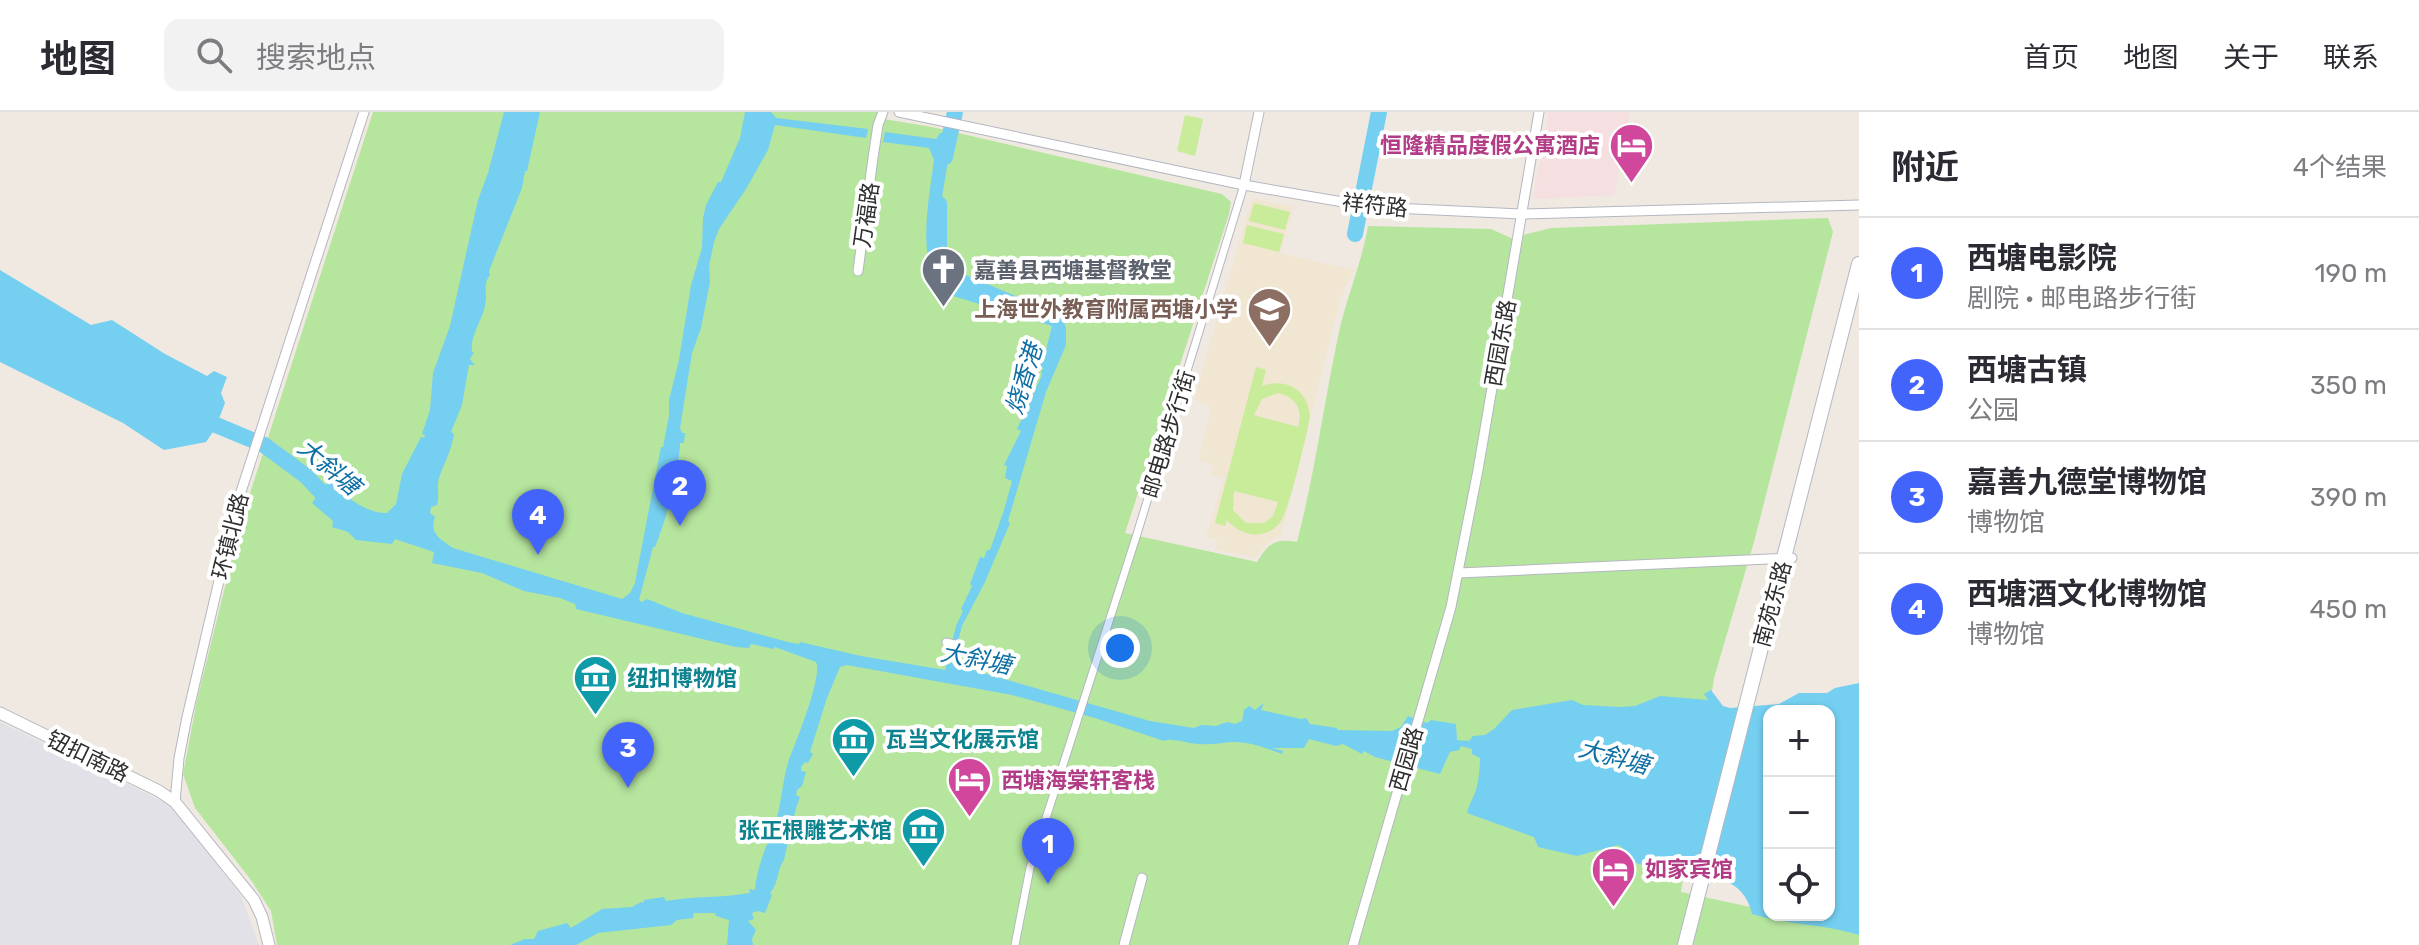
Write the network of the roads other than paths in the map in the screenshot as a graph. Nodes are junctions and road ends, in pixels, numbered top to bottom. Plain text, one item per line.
1 (364, 112) edge
2 (883, 112) edge
3 (899, 112) edge
4 (1259, 112) edge
5 (1539, 112) edge
6 (1244, 185) junction
7 (1859, 205) edge
8 (1521, 214) junction
9 (1859, 264) edge
10 (858, 271) dead end
11 (1859, 290) edge
12 (1788, 558) junction
13 (1459, 573) junction
14 (1774, 610) junction
15 (946, 642) dead end
16 (959, 645) dead end
17 (0, 713) edge
18 (175, 802) junction
19 (1142, 878) dead end
20 (269, 945) edge
21 (1015, 945) edge
22 (1124, 945) edge
23 (1353, 945) edge
24 (1685, 945) edge
25 (1695, 945) edge

1 - 18 street, 环镇北路
2 - 10 street, 万福路
3 - 6 street, 祥符路
4 - 6 street
5 - 8 street, 西园东路
6 - 8 street, 祥符路
6 - 21 street, 邮电路步行街
7 - 8 street, 祥符路
8 - 13 street, 西园东路
9 - 12 main road, 南苑东路
11 - 12 main road, 南苑东路
12 - 13 street
12 - 14 main road, 南苑东路
13 - 23 street, 西园路
14 - 24 main road, 南苑东路
14 - 25 main road, 南苑东路
15 - 16 street
17 - 18 street, 钮扣南路
18 - 20 street
19 - 22 street

